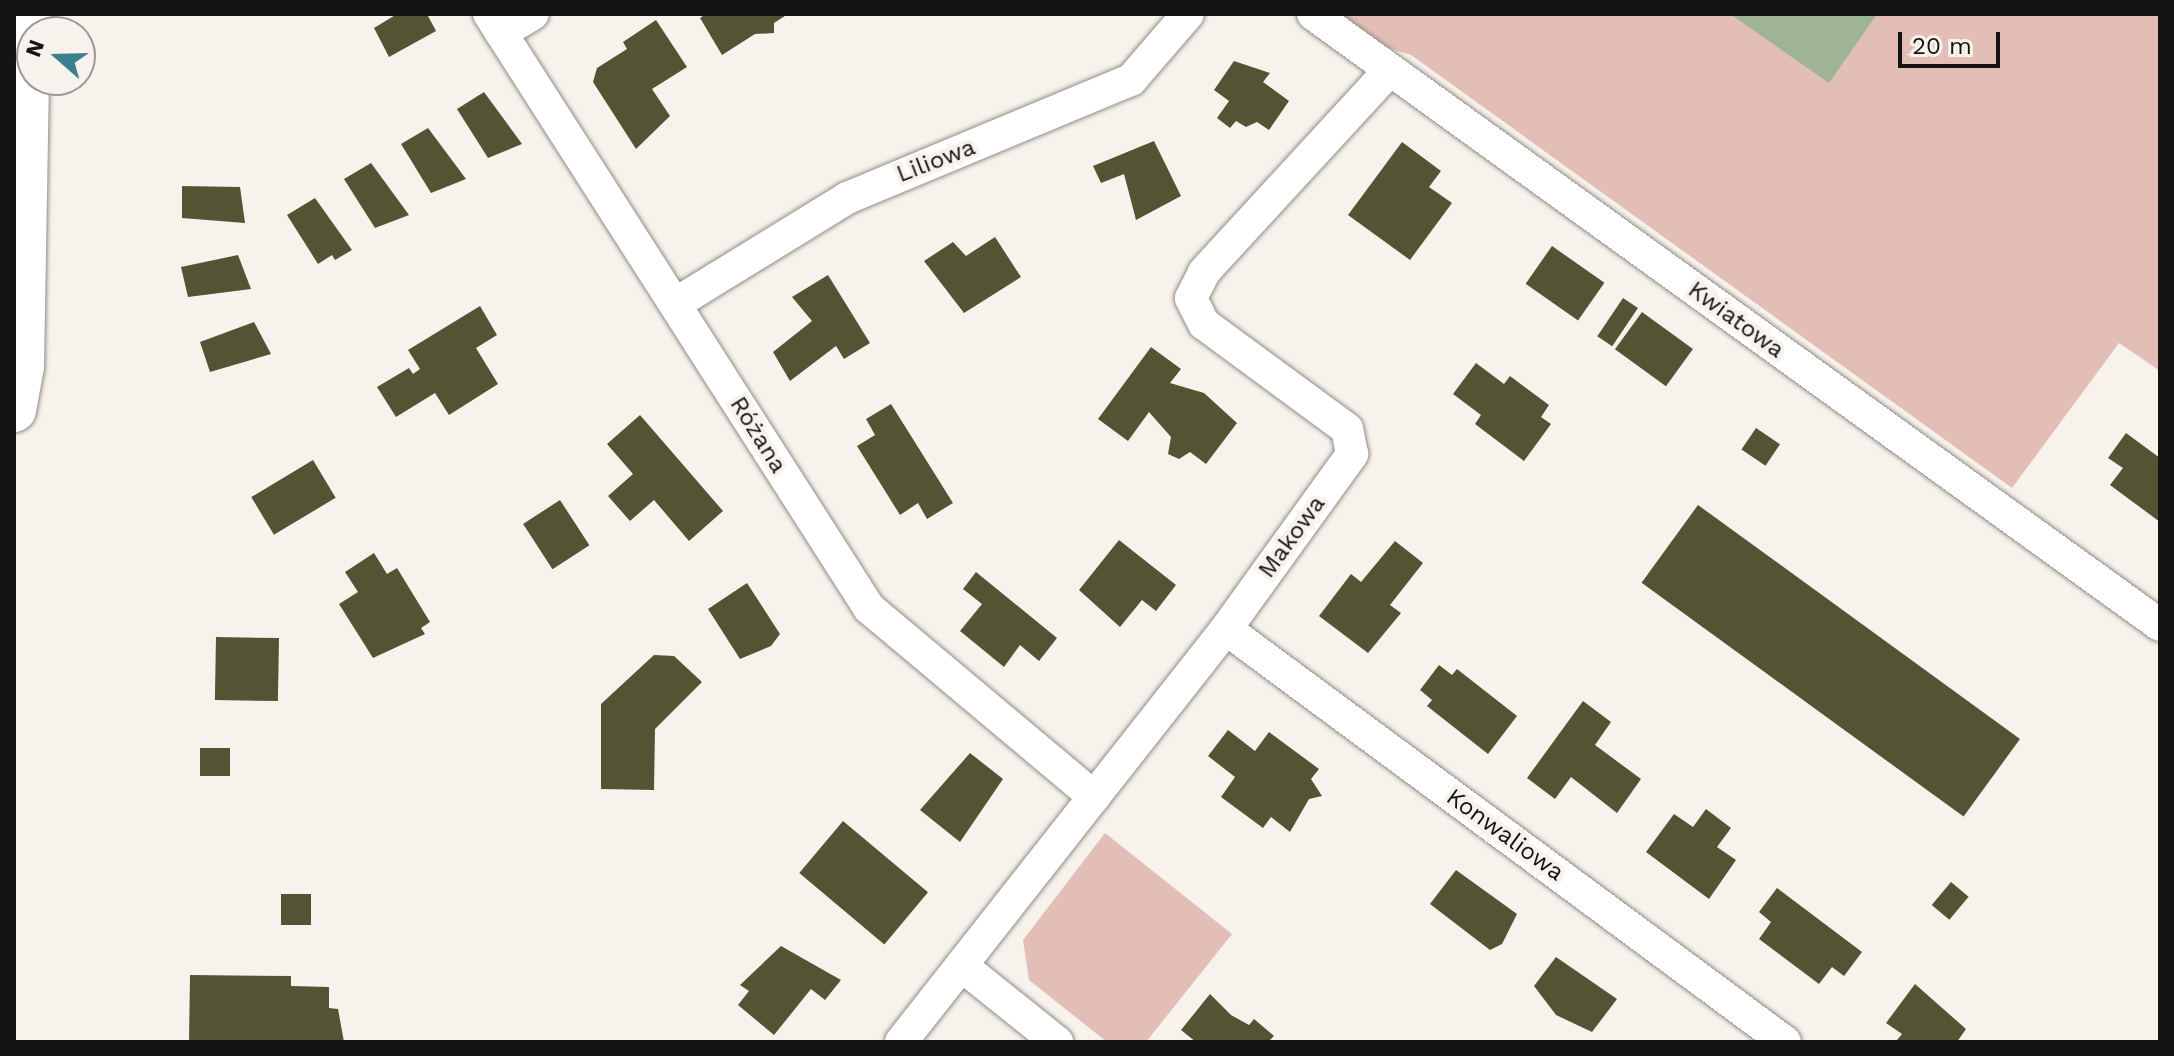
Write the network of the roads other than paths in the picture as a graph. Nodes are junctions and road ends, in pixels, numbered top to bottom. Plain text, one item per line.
1 (28, 14) edge
2 (533, 14) edge
3 (1188, 14) edge
4 (1313, 14) edge
5 (495, 23) edge
6 (1389, 71) junction
7 (675, 304) junction
8 (14, 410) edge
9 (2160, 625) edge
10 (1226, 629) junction
11 (1094, 797) junction
12 (962, 966) junction
13 (901, 1042) edge
14 (1057, 1042) edge
15 (1785, 1042) edge

1 - 8 main road
2 - 5 street
3 - 7 street, Liliowa
4 - 6 street, Kwiatowa
5 - 7 street, Różana
6 - 9 street, Kwiatowa
6 - 10 street, Makowa
7 - 11 street, Różana
10 - 11 street, Makowa
10 - 15 street, Konwaliowa
11 - 12 street, Makowa
12 - 13 street, Makowa
12 - 14 street

